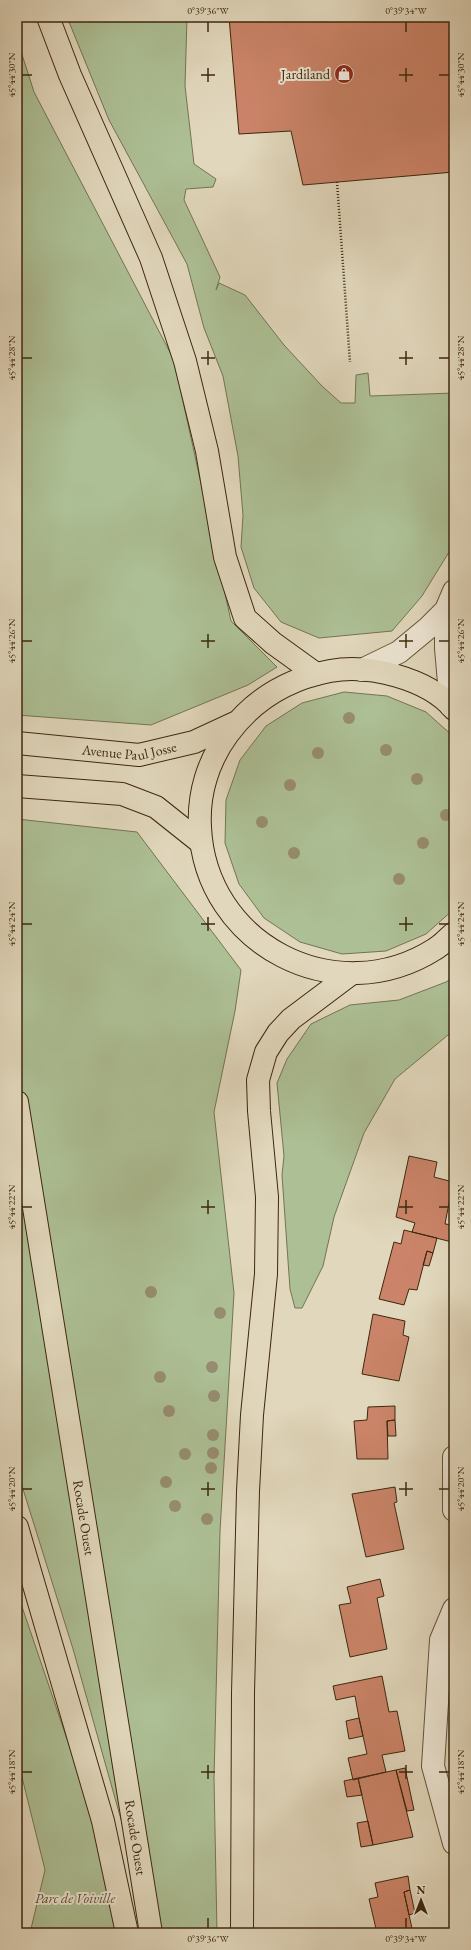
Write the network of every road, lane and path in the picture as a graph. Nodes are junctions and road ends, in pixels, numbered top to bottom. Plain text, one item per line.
1 (48, 17) edge
2 (337, 182) dead end
3 (350, 362) dead end
4 (450, 600) edge
5 (362, 670) junction
6 (316, 674) junction
7 (453, 707) edge
8 (236, 723) junction
9 (17, 743) edge
10 (17, 786) edge
11 (200, 842) junction
12 (454, 933) edge
13 (351, 974) junction
14 (17, 1102) edge
15 (454, 1457) edge
16 (454, 1510) edge
17 (17, 1527) edge
18 (454, 1609) edge
19 (454, 1843) edge
20 (127, 1933) edge
21 (151, 1933) edge
22 (242, 1933) edge

1 - 6 main road
2 - 3 path
4 - 5 street
4 - 7 street
5 - 6 main road
5 - 7 main road
6 - 8 main road
8 - 9 main road, Avenue Paul Josse
8 - 11 main road
10 - 11 main road
11 - 13 main road
12 - 13 main road
13 - 22 main road
14 - 21 main road, Rocade Ouest
15 - 16 street
17 - 20 main road
18 - 19 street

